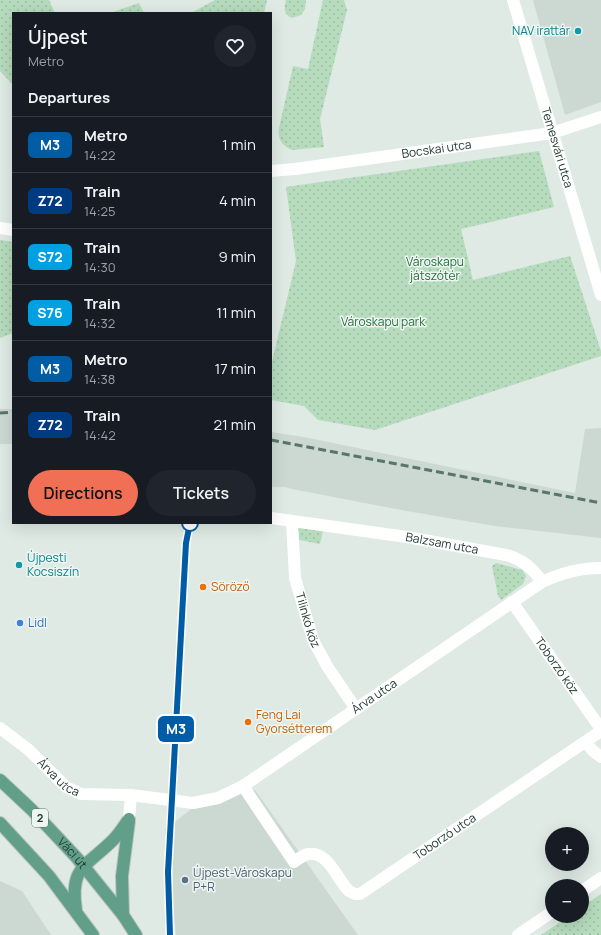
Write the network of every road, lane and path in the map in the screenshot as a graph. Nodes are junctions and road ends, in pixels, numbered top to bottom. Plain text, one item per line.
1 (513, 0) edge
2 (601, 117) edge
3 (552, 133) junction
4 (275, 171) edge
5 (0, 228) edge
6 (12, 230) edge
7 (601, 295) edge
8 (272, 518) edge
9 (292, 521) junction
10 (601, 568) edge
11 (542, 582) junction
12 (512, 602) junction
13 (356, 709) junction
14 (0, 728) edge
15 (601, 730) edge
16 (586, 742) junction
17 (601, 757) edge
18 (0, 780) edge
19 (243, 786) junction
20 (131, 795) junction
21 (129, 819) junction
22 (0, 823) edge
23 (83, 866) junction
24 (601, 878) edge
25 (589, 886) edge
26 (76, 911) junction
27 (123, 915) junction
28 (545, 917) edge
29 (93, 935) edge
30 (136, 935) edge
31 (518, 935) edge

1 - 3 street, Temesvári utca
2 - 3 street, Bocskai utca
3 - 4 street, Bocskai utca
3 - 7 street, Temesvári utca
5 - 6 street
8 - 9 street, Balzsam utca
9 - 11 street, Balzsam utca
9 - 13 street, Tilinkó köz
10 - 11 street
11 - 12 street, Árva utca
12 - 13 street, Árva utca
12 - 15 street, Toborzó köz
13 - 19 street, Árva utca
14 - 20 street, Árva utca
15 - 16 street, Toborzó utca
16 - 17 street
16 - 19 street, Toborzó utca
18 - 23 main road, Váci út / 2
19 - 20 street, Árva utca
20 - 21 street
21 - 23 main road
21 - 27 main road
22 - 26 main road
23 - 26 main road
23 - 27 main road, Váci út / 2
24 - 25 street
26 - 29 main road
27 - 30 main road, Váci út / 2
28 - 31 street

